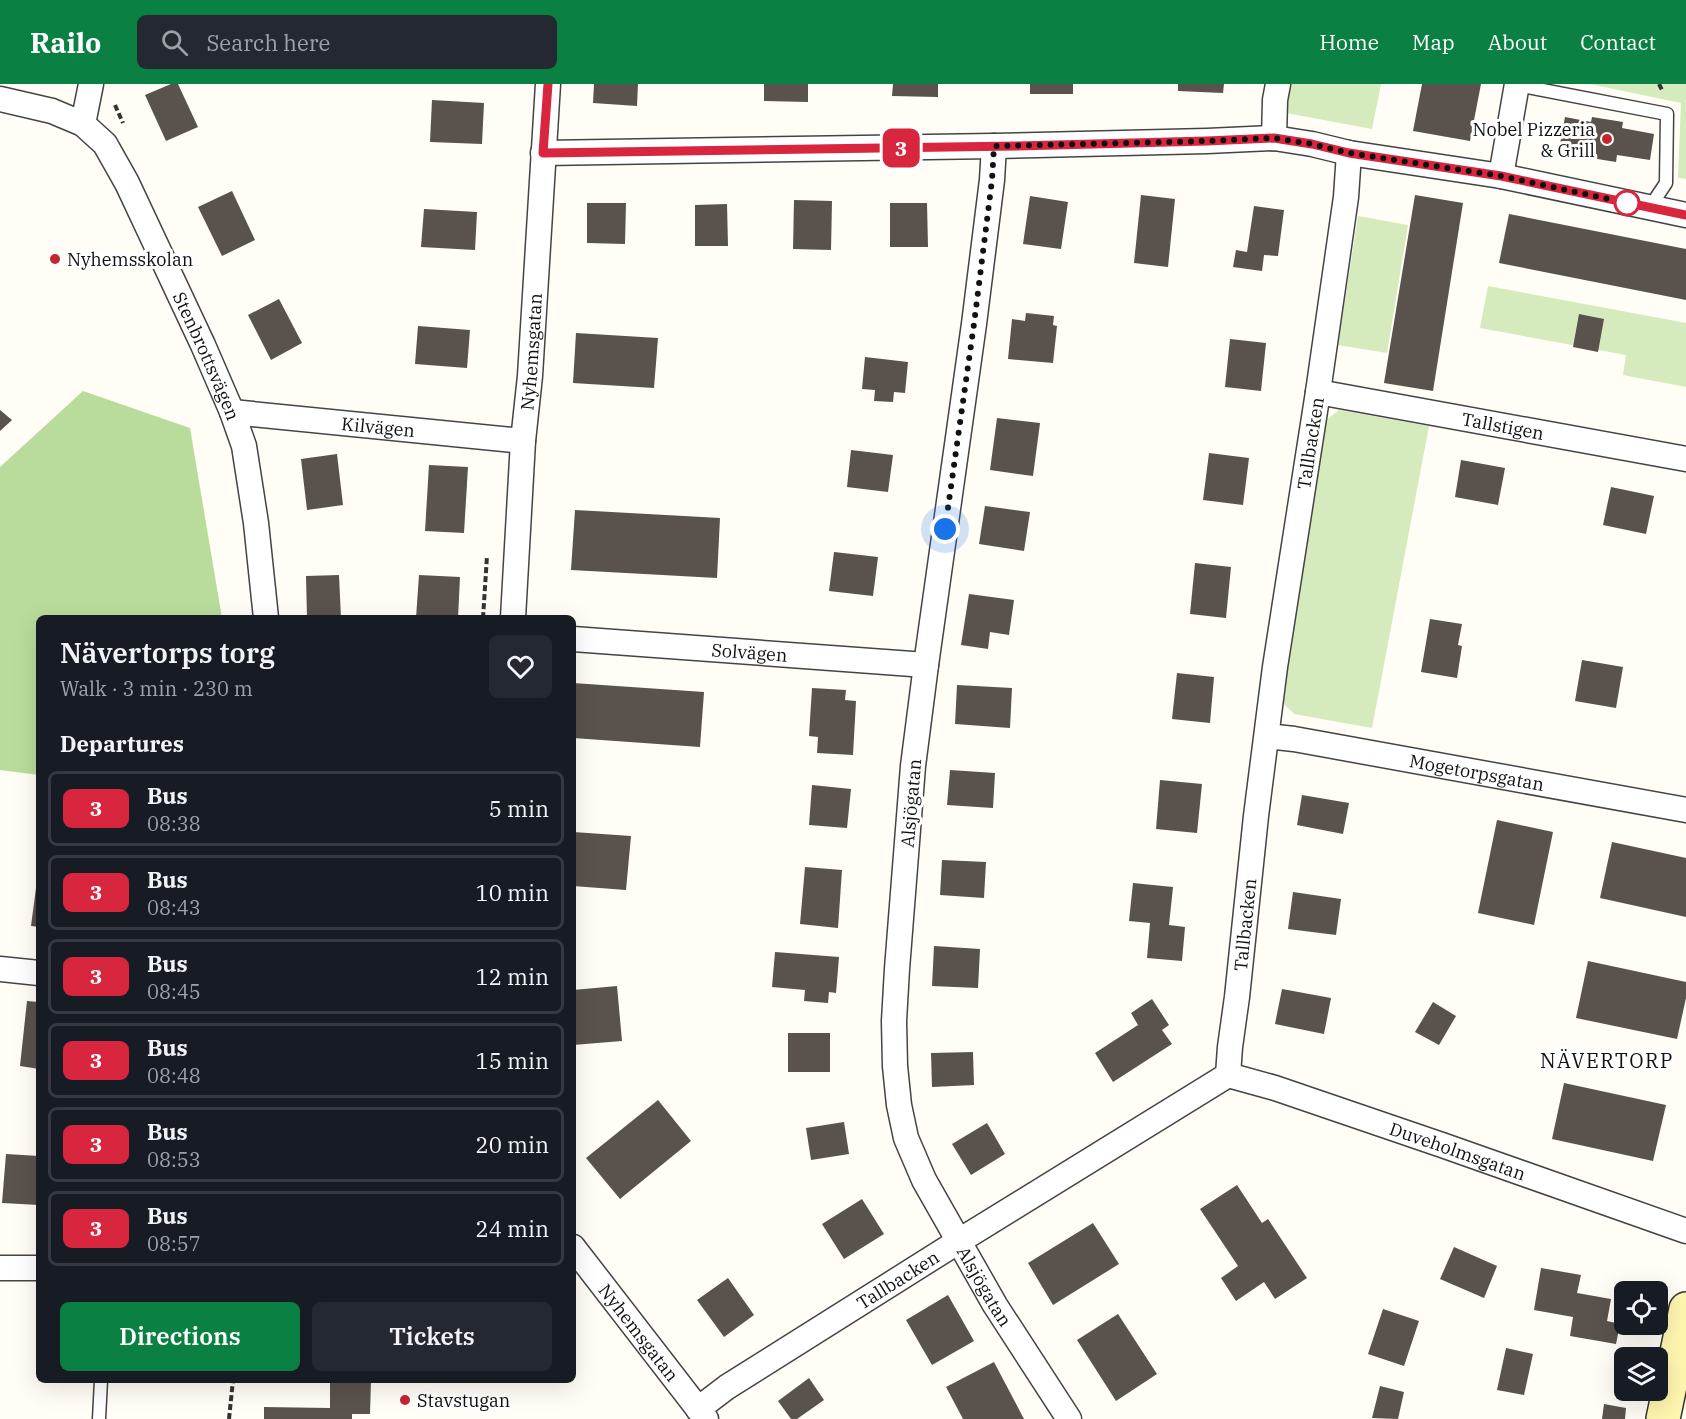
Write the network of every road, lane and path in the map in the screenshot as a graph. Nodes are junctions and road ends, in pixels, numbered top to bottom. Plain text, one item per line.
1 (91, 84) edge
2 (548, 84) edge
3 (1278, 84) edge
4 (1517, 85) edge
5 (0, 99) edge
6 (114, 104) dead end
7 (83, 124) junction
8 (124, 125) dead end
9 (1274, 138) junction
10 (994, 146) junction
11 (543, 153) junction
12 (1349, 153) junction
13 (1501, 176) junction
14 (1656, 198) dead end
15 (1686, 215) edge
16 (1318, 392) junction
17 (232, 412) junction
18 (523, 441) junction
19 (1686, 459) edge
20 (487, 548) dead end
21 (266, 615) edge
22 (483, 615) edge
23 (513, 615) edge
24 (576, 639) edge
25 (926, 665) junction
26 (1267, 736) junction
27 (1686, 810) edge
28 (0, 969) edge
29 (36, 973) edge
30 (1228, 1075) junction
31 (1686, 1231) edge
32 (959, 1241) junction
33 (576, 1251) edge
34 (0, 1268) edge
35 (36, 1268) edge
36 (1686, 1309) edge
37 (102, 1383) edge
38 (233, 1383) edge
39 (702, 1414) edge
40 (99, 1419) edge
41 (230, 1419) edge
42 (1070, 1419) edge
43 (1663, 1419) edge

1 - 7 street
2 - 11 street, Nyhemsgatan
3 - 9 street
4 - 13 street
4 - 14 lane
5 - 7 street, Stenbrottsvägen
6 - 8 path
7 - 17 street, Stenbrottsvägen
9 - 10 street
9 - 12 street
10 - 11 street
10 - 25 street, Alsjögatan
11 - 18 street, Nyhemsgatan
12 - 13 street
12 - 16 street, Tallbacken
13 - 15 street
16 - 19 street, Tallstigen
16 - 26 street, Tallbacken
17 - 18 street, Kilvägen
17 - 21 street, Stenbrottsvägen
18 - 23 street, Nyhemsgatan
20 - 22 path
24 - 25 street, Solvägen
25 - 32 street, Alsjögatan
26 - 27 street, Mogetorpsgatan
26 - 30 street, Tallbacken
28 - 29 street
30 - 31 street, Duveholmsgatan
30 - 32 street, Tallbacken
32 - 39 street, Tallbacken
32 - 42 street, Alsjögatan
33 - 39 street, Nyhemsgatan
34 - 35 street
36 - 43 street
37 - 40 lane
38 - 41 path

